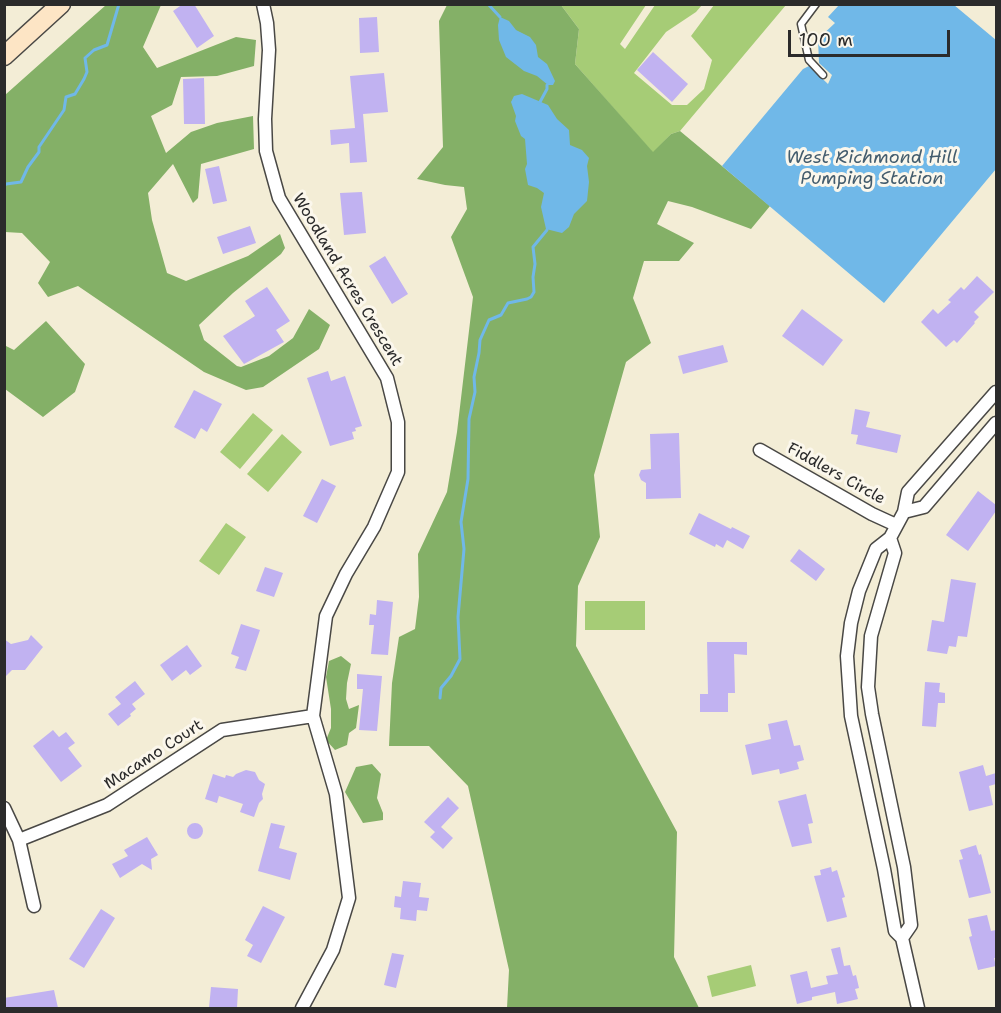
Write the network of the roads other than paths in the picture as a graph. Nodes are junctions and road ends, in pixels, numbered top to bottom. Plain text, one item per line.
1 (61, 4) edge
2 (263, 4) edge
3 (816, 4) edge
4 (4, 56) edge
5 (823, 75) dead end
6 (996, 392) edge
7 (984, 405) junction
8 (996, 415) edge
9 (996, 423) edge
10 (760, 450) dead end
11 (904, 512) junction
12 (896, 525) junction
13 (890, 538) junction
14 (872, 714) junction
15 (313, 716) junction
16 (851, 716) junction
17 (4, 808) edge
18 (19, 840) junction
19 (904, 867) junction
20 (884, 869) junction
21 (34, 906) dead end
22 (902, 938) junction
23 (302, 1008) edge
24 (918, 1008) edge

1 - 4 main road
2 - 15 street, Woodland Acres Crescent
3 - 5 lane
6 - 7 street
7 - 8 street
7 - 11 street
9 - 11 street
10 - 12 street, Fiddlers Circle
11 - 12 street
12 - 13 street
13 - 14 street
13 - 16 street
14 - 16 street
14 - 19 street
15 - 18 street, Macamo Court
15 - 23 street, Woodland Acres Crescent
16 - 20 street
17 - 18 street
18 - 21 street
19 - 20 street
19 - 22 street
20 - 22 street
22 - 24 street

